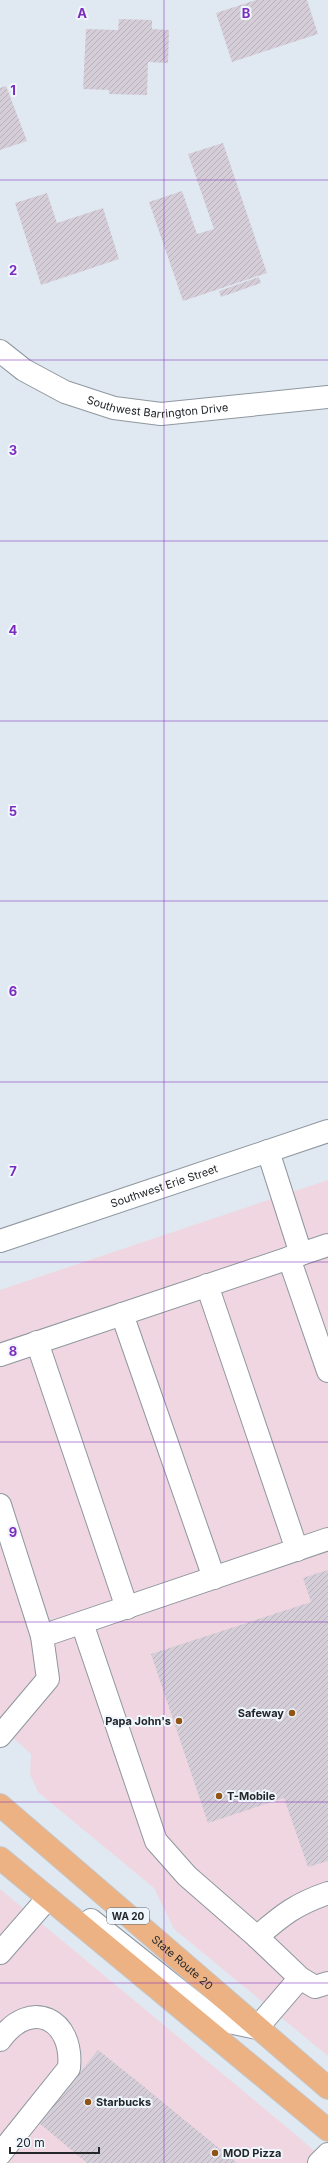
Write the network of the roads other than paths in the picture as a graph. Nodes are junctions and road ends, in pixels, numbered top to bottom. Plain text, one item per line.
1 (0, 351) edge
2 (328, 397) edge
3 (328, 1131) edge
4 (268, 1151) junction
5 (0, 1241) edge
6 (328, 1245) edge
7 (295, 1256) junction
8 (207, 1285) junction
9 (122, 1314) junction
10 (37, 1342) junction
11 (0, 1355) edge
12 (328, 1371) edge
13 (0, 1505) edge
14 (328, 1539) edge
15 (297, 1550) junction
16 (7, 1554) edge
17 (214, 1578) junction
18 (127, 1608) junction
19 (82, 1623) junction
20 (42, 1636) junction
21 (0, 1736) edge
22 (0, 1805) edge
23 (0, 1858) edge
24 (328, 1893) edge
25 (53, 1903) junction
26 (257, 1937) junction
27 (0, 1953) edge
28 (300, 1978) junction
29 (328, 1983) edge
30 (257, 2028) junction
31 (0, 2040) edge
32 (328, 2088) edge
33 (328, 2130) edge
34 (0, 2154) edge
35 (328, 2154) edge
36 (319, 2163) edge

1 - 2 street, Southwest Barrington Drive
3 - 4 street, Southwest Erie Street
4 - 5 street, Southwest Erie Street
4 - 7 street
6 - 7 street
7 - 8 street
7 - 12 street
8 - 9 street
8 - 15 street
9 - 10 street
9 - 17 street
10 - 11 street
10 - 18 street
13 - 16 street
14 - 15 street
15 - 17 street
16 - 20 street
17 - 18 street
18 - 19 street
19 - 20 street
19 - 26 street
20 - 21 street
22 - 30 main road, State Route 20 / WA 20
23 - 25 main road
24 - 26 street
25 - 27 street
25 - 30 street
25 - 33 main road
26 - 28 street
28 - 29 street
28 - 30 street
30 - 32 main road, State Route 20 / WA 20
31 - 34 street
35 - 36 street

